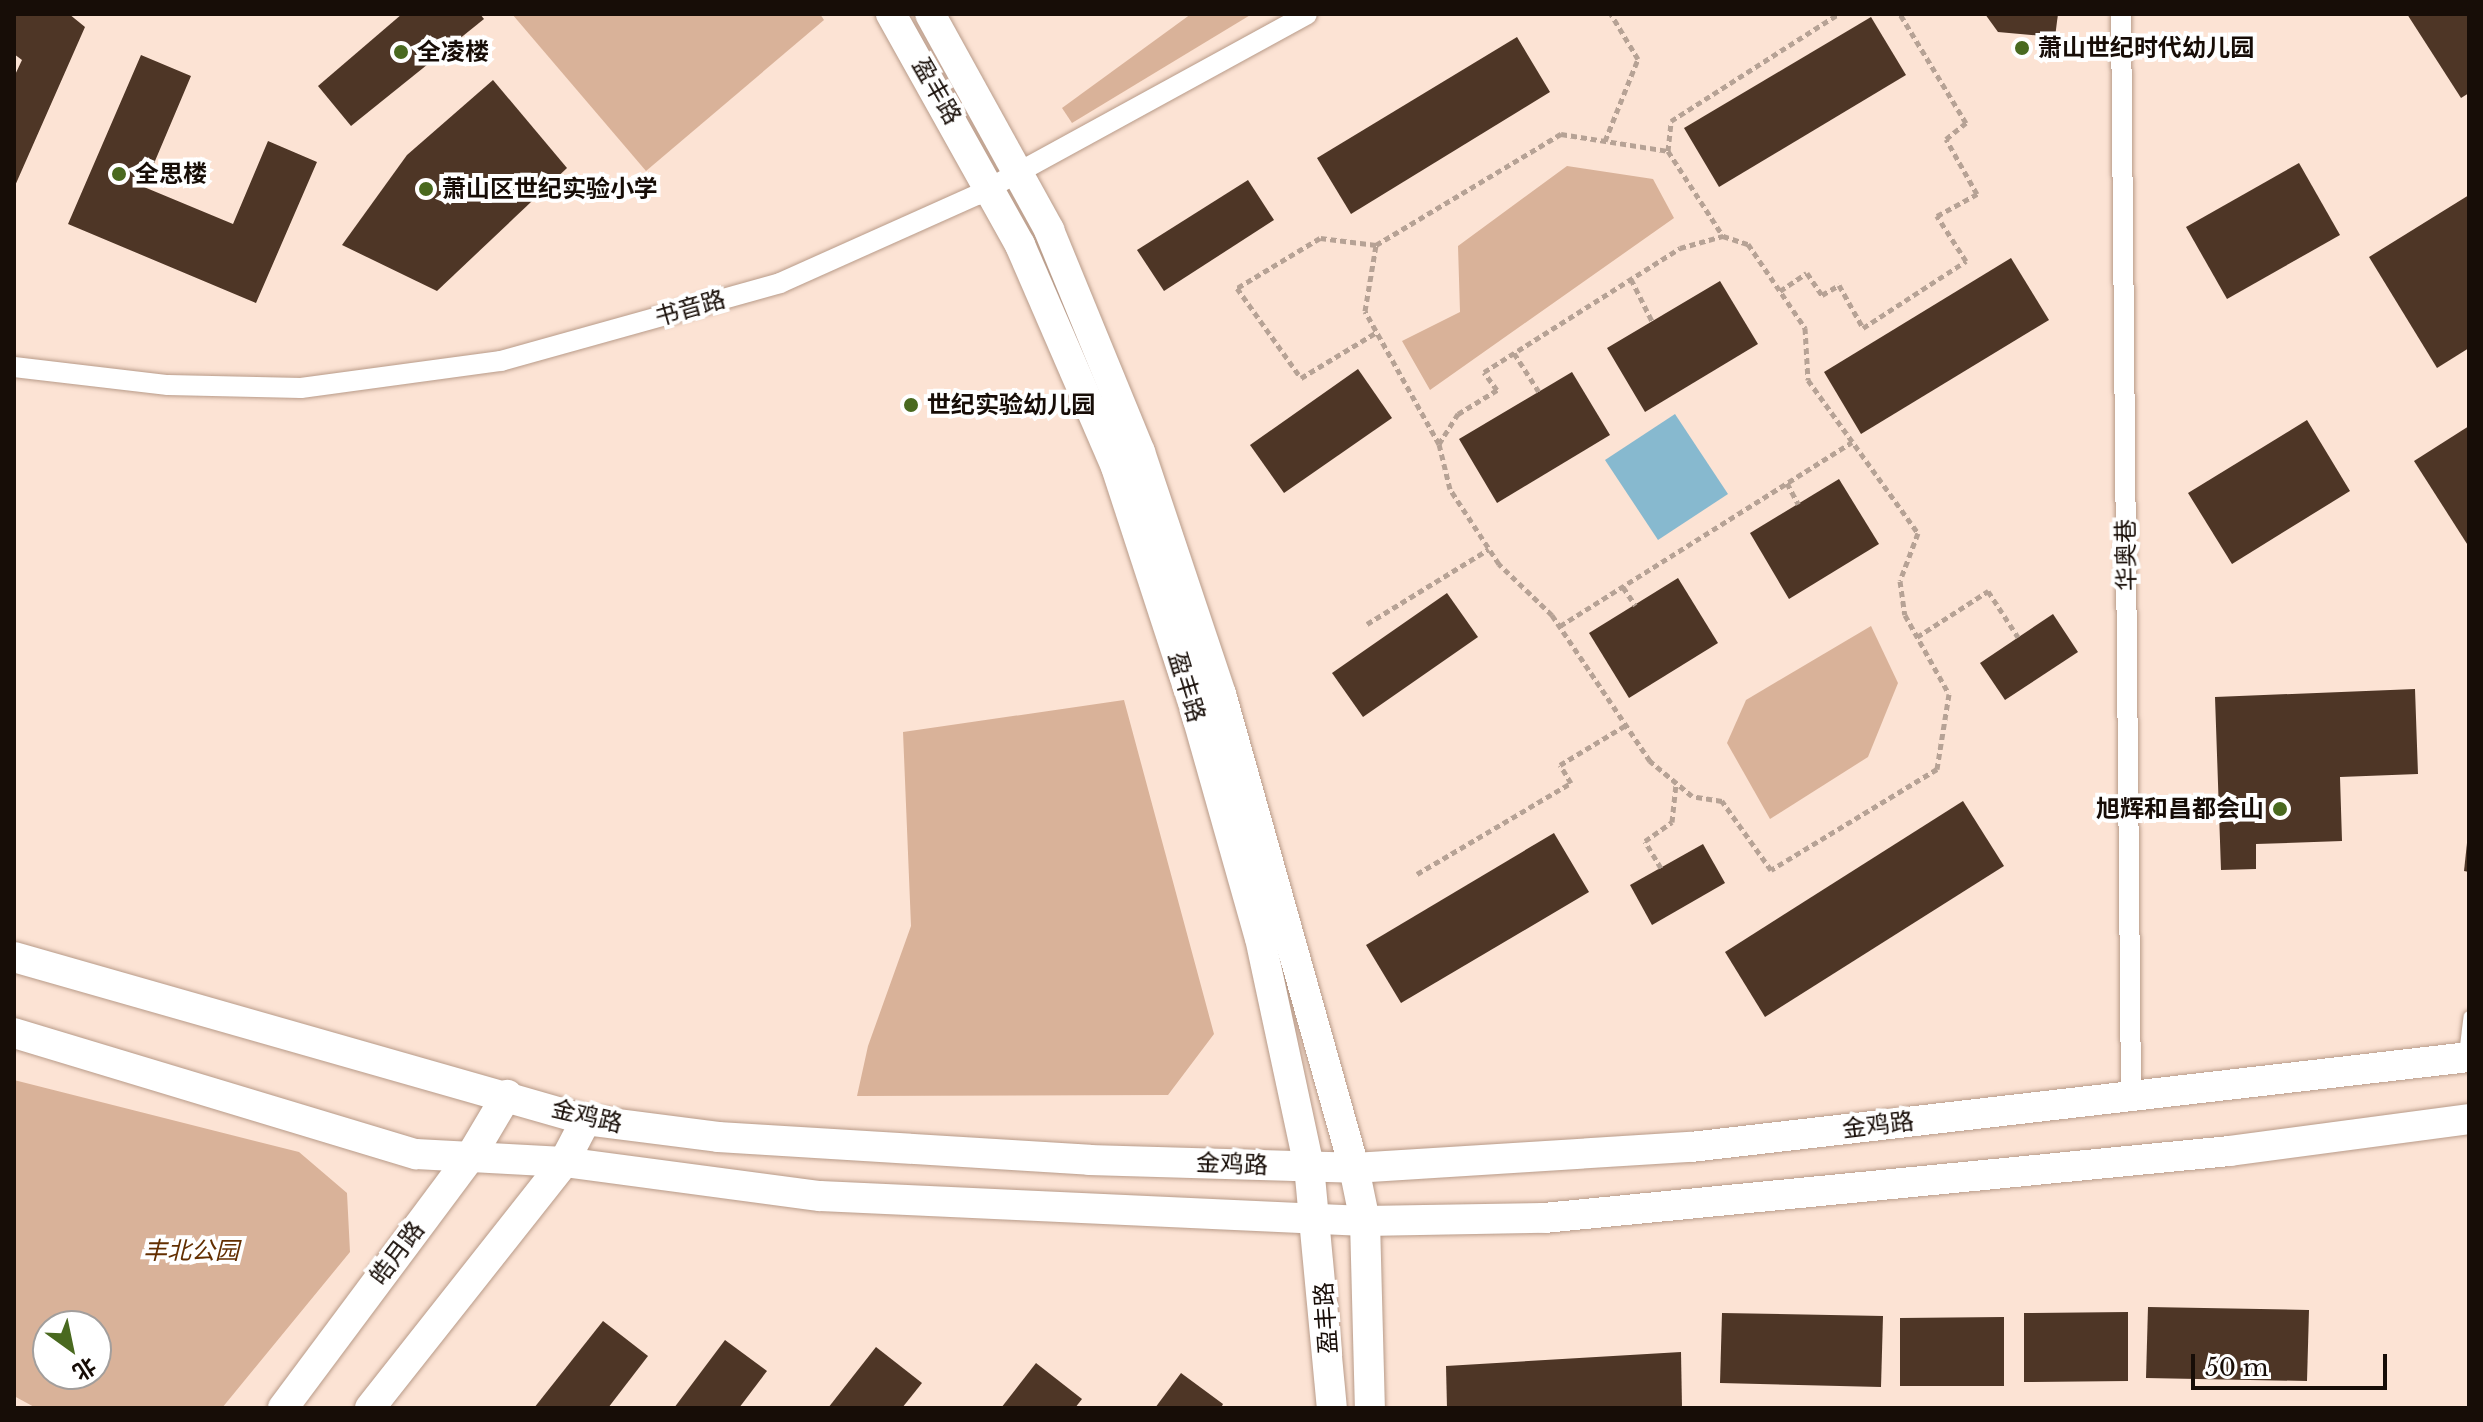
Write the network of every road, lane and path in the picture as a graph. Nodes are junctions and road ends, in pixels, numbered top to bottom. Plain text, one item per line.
1 (891, 14) edge
2 (930, 14) edge
3 (1307, 14) edge
4 (1611, 14) edge
5 (1838, 14) edge
6 (1900, 14) edge
7 (2121, 14) edge
8 (1605, 141) junction
9 (1668, 151) junction
10 (1020, 171) junction
11 (990, 188) junction
12 (1723, 236) junction
13 (1376, 245) junction
14 (1631, 279) junction
15 (1780, 291) junction
16 (1652, 321) dead end
17 (1377, 332) junction
18 (1514, 353) junction
19 (14, 367) edge
20 (1539, 392) dead end
21 (1852, 442) junction
22 (1439, 444) junction
23 (1787, 483) junction
24 (1798, 504) dead end
25 (1489, 549) junction
26 (1623, 587) junction
27 (1635, 605) dead end
28 (1367, 624) dead end
29 (1560, 626) junction
30 (1917, 637) junction
31 (2018, 637) dead end
32 (1626, 725) junction
33 (1676, 783) junction
34 (1661, 868) dead end
35 (1417, 874) dead end
36 (14, 957) edge
37 (2469, 1016) edge
38 (14, 1033) edge
39 (2466, 1058) edge
40 (507, 1095) junction
41 (2131, 1096) junction
42 (2469, 1119) edge
43 (586, 1120) junction
44 (472, 1154) junction
45 (564, 1162) junction
46 (1309, 1166) junction
47 (1354, 1168) junction
48 (1318, 1219) junction
49 (1365, 1221) junction
50 (283, 1408) edge
51 (370, 1408) edge
52 (1332, 1408) edge
53 (1370, 1408) edge

1 - 11 main road, 盈丰路
2 - 10 main road, 盈丰路
3 - 10 street, 书音路
4 - 8 path
5 - 9 path
6 - 15 path
7 - 41 street, 华奥巷
8 - 9 path
8 - 13 path
9 - 12 path
10 - 11 street, 书音路
10 - 47 main road, 盈丰路
11 - 19 street, 书音路
11 - 46 main road, 盈丰路
12 - 14 path
12 - 15 path
13 - 17 path
13 - 17 path
14 - 16 path
14 - 18 path
15 - 21 path
17 - 22 path
18 - 20 path
18 - 22 path
21 - 23 path
21 - 30 path
22 - 25 path
23 - 24 path
23 - 26 path
25 - 28 path
25 - 29 path
26 - 27 path
26 - 29 path
29 - 32 path
30 - 31 path
30 - 33 path
32 - 33 path
32 - 35 path
33 - 34 path
36 - 40 main road, 金鸡路
37 - 39 lane
38 - 44 main road, 金鸡路
39 - 41 main road, 金鸡路
40 - 43 main road, 金鸡路
40 - 44 main road, 皓月路
41 - 47 main road, 金鸡路
42 - 49 main road, 金鸡路
43 - 45 main road
43 - 46 main road, 金鸡路
44 - 45 main road, 金鸡路
44 - 50 main road, 皓月路
45 - 48 main road, 金鸡路
45 - 51 main road
46 - 47 main road, 金鸡路
46 - 48 main road, 盈丰路
47 - 49 main road, 盈丰路
48 - 49 main road, 金鸡路
48 - 52 main road, 盈丰路
49 - 53 main road, 盈丰路

